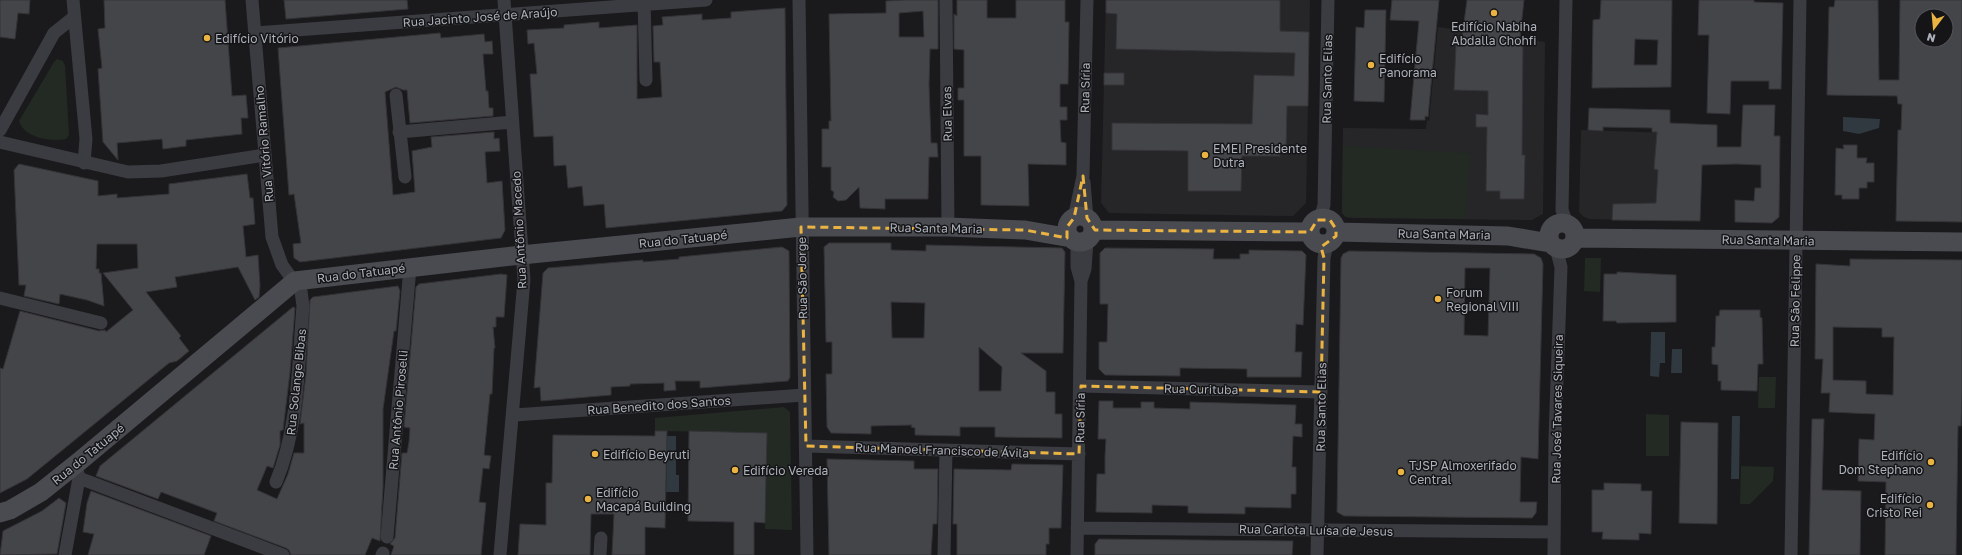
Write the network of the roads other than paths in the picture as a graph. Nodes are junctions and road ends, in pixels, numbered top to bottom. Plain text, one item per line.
1 (73, 0) edge
2 (252, 0) edge
3 (504, 0) edge
4 (706, 0) edge
5 (799, 0) edge
6 (946, 0) edge
7 (1087, 0) edge
8 (1328, 0) edge
9 (1566, 0) edge
10 (1800, 0) edge
11 (644, 2) edge
12 (505, 15) junction
13 (74, 17) junction
14 (255, 33) junction
15 (646, 80) dead end
16 (396, 95) dead end
17 (512, 122) junction
18 (0, 130) edge
19 (399, 132) junction
20 (0, 142) edge
21 (265, 155) junction
22 (84, 163) junction
23 (405, 177) dead end
24 (801, 227) junction
25 (948, 228) junction
26 (1082, 231) junction
27 (1324, 232) junction
28 (1562, 237) junction
29 (1796, 240) junction
30 (1962, 242) edge
31 (521, 255) junction
32 (409, 275) junction
33 (295, 281) junction
34 (0, 298) edge
35 (101, 323) dead end
36 (1080, 386) junction
37 (1321, 392) junction
38 (804, 396) junction
39 (514, 415) junction
40 (806, 446) junction
41 (946, 450) junction
42 (1079, 454) junction
43 (77, 472) junction
44 (276, 482) dead end
45 (0, 513) edge
46 (1077, 528) junction
47 (1318, 530) junction
48 (1554, 532) junction
49 (387, 537) dead end
50 (601, 538) dead end
51 (65, 555) edge
52 (283, 555) edge
53 (500, 555) edge
54 (600, 555) edge
55 (808, 555) edge
56 (944, 555) edge
57 (1076, 555) edge
58 (1317, 555) edge
59 (1554, 555) edge
60 (1791, 555) edge

1 - 13 street
2 - 14 street, Rua Vitório Ramalho
3 - 12 street, Rua Antônio Macedo
4 - 11 street, Rua Jacinto José de Araújo
5 - 24 street, Rua São Jorge
6 - 25 street, Rua Elvas
7 - 26 street, Rua Síria
8 - 27 street, Rua Santo Elias
9 - 28 street, Rua José Tavares Siqueira
10 - 29 street, Rua São Felippe
11 - 12 street, Rua Jacinto José de Araújo
11 - 15 street
12 - 14 street, Rua Jacinto José de Araújo
12 - 17 street, Rua Antônio Macedo
13 - 18 street
13 - 22 street
14 - 21 street, Rua Vitório Ramalho
16 - 19 street
17 - 19 street
17 - 31 street, Rua Antônio Macedo
19 - 23 street
20 - 22 street
21 - 22 street
21 - 33 street, Rua Vitório Ramalho
24 - 25 street, Rua Santa Maria
24 - 31 street, Rua do Tatuapé
24 - 38 street, Rua São Jorge
25 - 26 street, Rua Santa Maria
26 - 27 street, Rua Santa Maria
26 - 36 street, Rua Síria
27 - 28 street, Rua Santa Maria
27 - 37 street, Rua Santo Elias
28 - 29 street, Rua Santa Maria
28 - 48 street, Rua José Tavares Siqueira
29 - 30 street, Rua Santa Maria
29 - 60 street, Rua São Felippe
31 - 32 street, Rua do Tatuapé
31 - 39 street, Rua Antônio Macedo
32 - 33 street, Rua do Tatuapé
32 - 49 street, Rua Antônio Piroselli
33 - 43 street, Rua do Tatuapé
33 - 44 street, Rua Solange Bibas
34 - 35 street
36 - 37 street, Rua Curituba
36 - 42 street, Rua Síria
37 - 47 street, Rua Santo Elias
38 - 39 street, Rua Benedito dos Santos
38 - 40 street, Rua São Jorge
39 - 53 street, Rua Antônio Macedo
40 - 41 street, Rua Manoel Francisco de Ávila
40 - 55 street, Rua São Jorge
41 - 42 street, Rua Manoel Francisco de Ávila
41 - 56 street
42 - 46 street, Rua Síria
43 - 45 street, Rua do Tatuapé
43 - 51 street
43 - 52 street
46 - 47 street, Rua Carlota Luísa de Jesus
46 - 57 street, Rua Síria
47 - 48 street, Rua Carlota Luísa de Jesus
47 - 58 street, Rua Santo Elias
48 - 59 street, Rua José Tavares Siqueira
50 - 54 street

